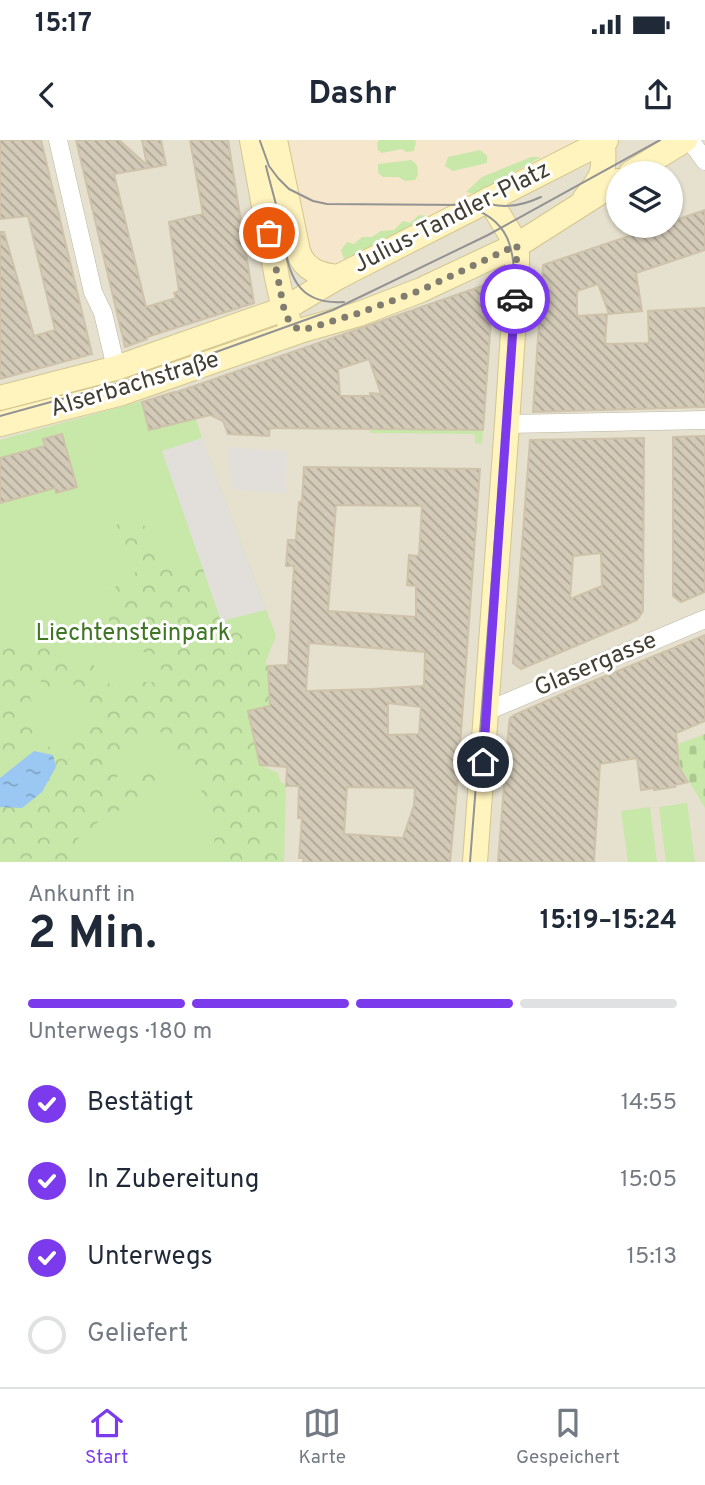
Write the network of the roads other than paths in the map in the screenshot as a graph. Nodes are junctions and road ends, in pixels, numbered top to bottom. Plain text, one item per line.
1 (58, 140) edge
2 (604, 140) edge
3 (685, 140) edge
4 (691, 140) edge
5 (264, 144) edge
6 (651, 161) edge
7 (705, 162) edge
8 (606, 189) edge
9 (489, 199) junction
10 (577, 207) junction
11 (517, 245) junction
12 (338, 277) junction
13 (284, 309) junction
14 (260, 318) joint
15 (303, 330) junction
16 (268, 342) joint
17 (116, 368) junction
18 (0, 398) edge
19 (705, 419) edge
20 (0, 424) edge
21 (507, 424) junction
22 (705, 619) edge
23 (487, 711) junction
24 (475, 862) edge

1 - 17 street
2 - 9 main road, Julius-Tandler-Platz
2 - 10 main road
3 - 6 main road
4 - 7 street
5 - 12 main road, Julius-Tandler-Platz
5 - 13 main road, Julius-Tandler-Platz
8 - 10 main road, Julius-Tandler-Platz
9 - 11 main road
9 - 12 main road, Julius-Tandler-Platz
10 - 11 main road, Julius-Tandler-Platz
11 - 15 main road, Julius-Tandler-Platz
11 - 21 main road
12 - 13 main road, Julius-Tandler-Platz
13 - 14 main road, Julius-Tandler-Platz
13 - 15 main road
14 - 17 main road, Alserbachstraße
15 - 16 main road, Julius-Tandler-Platz
16 - 20 main road, Alserbachstraße
17 - 18 main road, Alserbachstraße
19 - 21 street
21 - 23 main road
22 - 23 street, Glasergasse
23 - 24 main road

